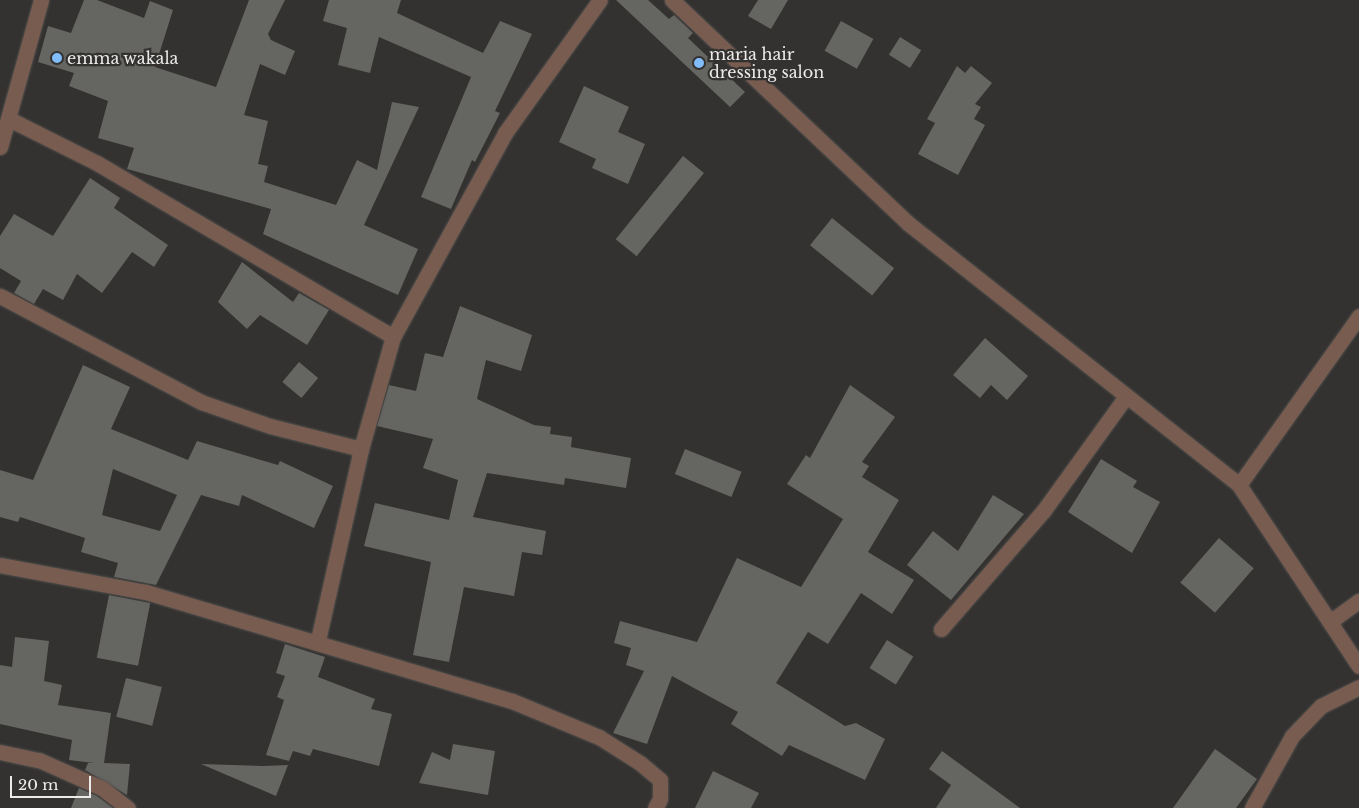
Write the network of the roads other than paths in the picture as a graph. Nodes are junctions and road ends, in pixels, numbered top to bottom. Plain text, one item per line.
1 (41, 0) edge
2 (600, 0) edge
3 (672, 0) edge
4 (9, 119) junction
5 (0, 147) edge
6 (0, 296) edge
7 (1359, 316) edge
8 (393, 337) junction
9 (1124, 398) junction
10 (361, 450) junction
11 (1239, 485) junction
12 (0, 565) edge
13 (1359, 601) edge
14 (1331, 621) junction
15 (941, 629) dead end
16 (318, 640) junction
17 (1359, 666) edge
18 (1359, 687) edge
19 (0, 752) edge
20 (128, 808) edge
21 (655, 808) edge
22 (1252, 808) edge

1 - 4 street
2 - 8 street
3 - 9 street
4 - 5 street
4 - 8 street
6 - 10 street
7 - 11 street
8 - 10 street
9 - 11 street
9 - 15 street
10 - 16 street
11 - 14 street
12 - 16 street
13 - 14 street
14 - 17 street
16 - 21 street
18 - 22 street
19 - 20 street

